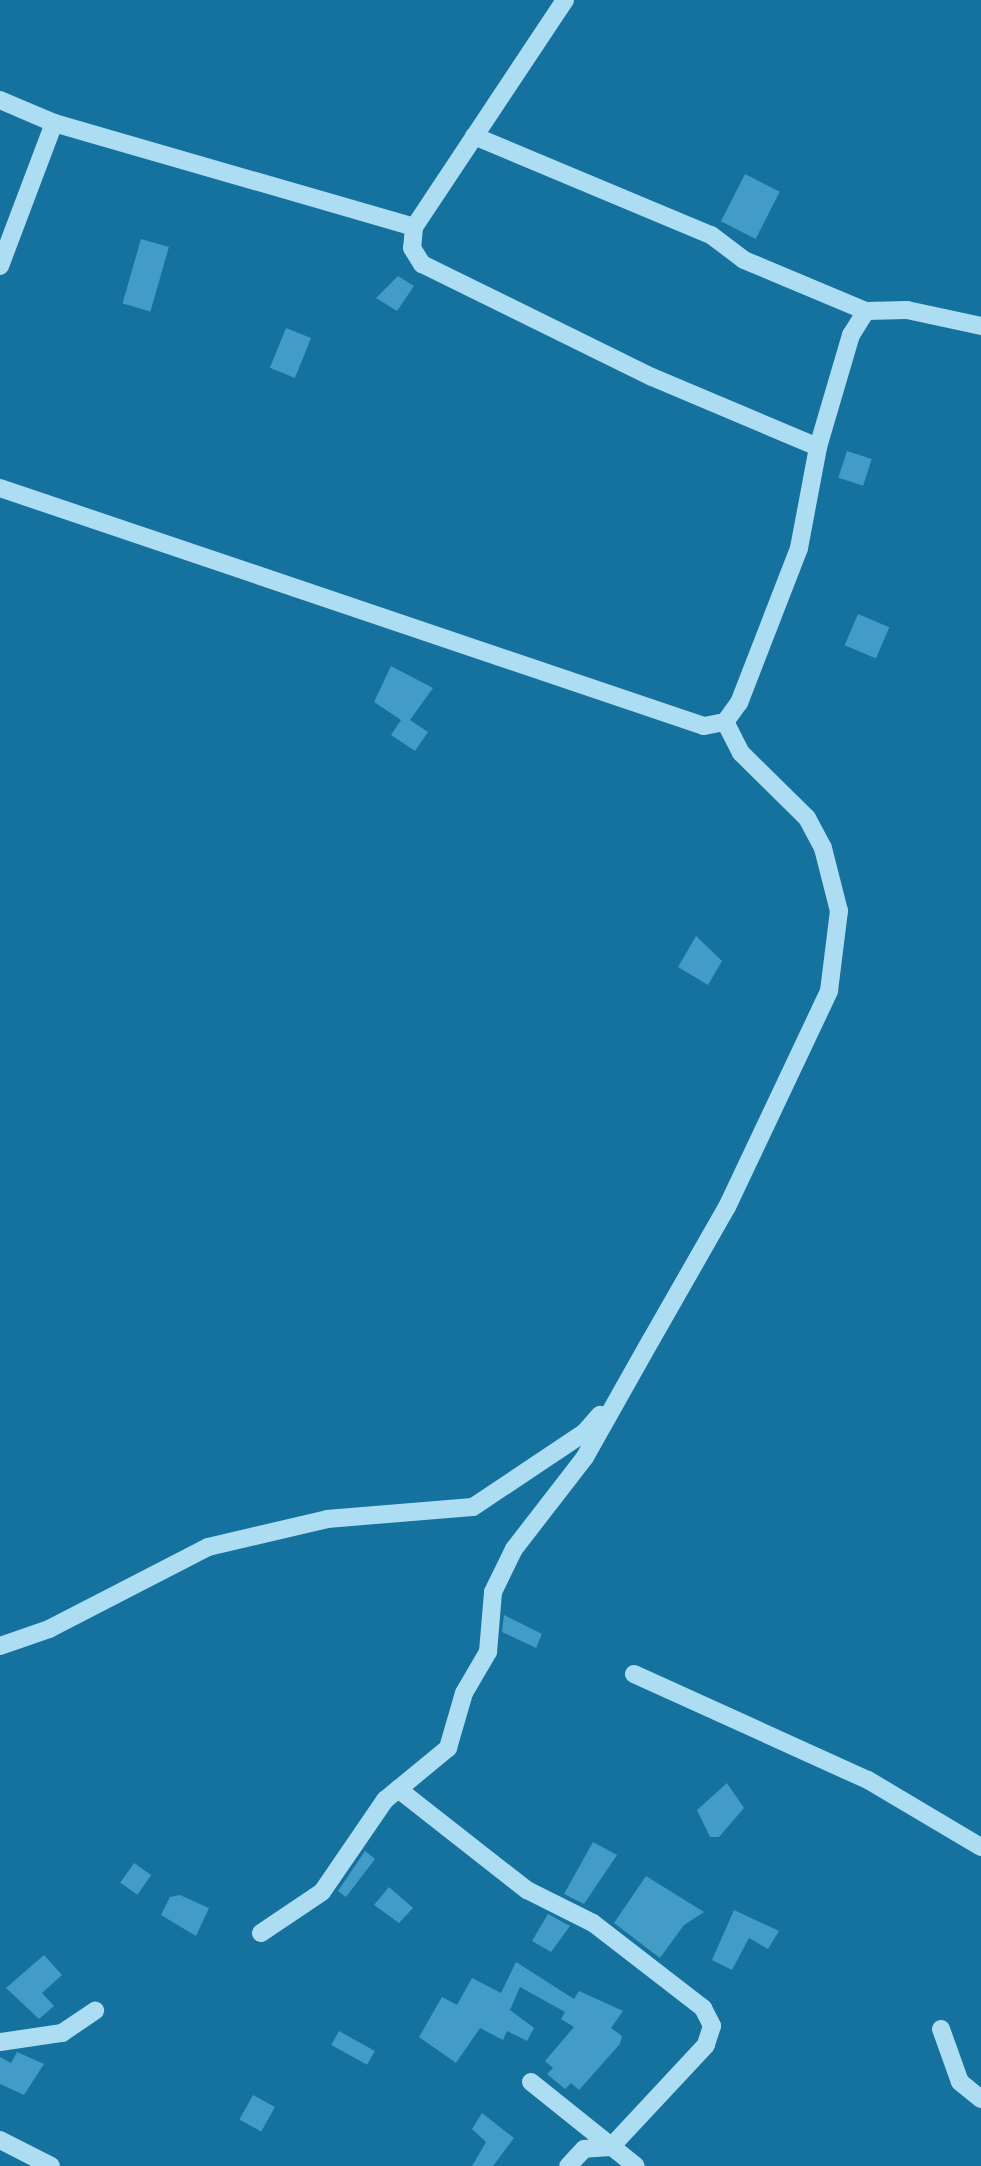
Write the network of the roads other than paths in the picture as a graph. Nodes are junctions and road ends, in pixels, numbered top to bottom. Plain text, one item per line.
1 (565, 0) edge
2 (0, 100) edge
3 (54, 122) junction
4 (474, 136) junction
5 (414, 227) junction
6 (0, 266) edge
7 (866, 311) junction
8 (981, 326) edge
9 (818, 447) junction
10 (0, 488) edge
11 (725, 722) junction
12 (616, 1395) junction
13 (0, 1646) edge
14 (634, 1674) dead end
15 (398, 1789) junction
16 (981, 1847) edge
17 (261, 1934) dead end
18 (95, 2011) dead end
19 (942, 2029) dead end
20 (0, 2042) edge
21 (531, 2082) dead end
22 (981, 2100) edge
23 (0, 2140) edge
24 (611, 2147) junction
25 (51, 2166) edge
26 (568, 2166) edge
27 (636, 2166) edge

1 - 4 street
2 - 3 street
3 - 5 street
3 - 6 street
4 - 5 street
4 - 7 street
5 - 9 street
7 - 8 street
7 - 9 street
9 - 11 street
10 - 11 street
11 - 12 street
12 - 13 street
12 - 15 street
14 - 16 street
15 - 17 street
15 - 24 street
18 - 20 street
19 - 22 street
21 - 24 street
23 - 25 street
24 - 26 street
24 - 27 street

